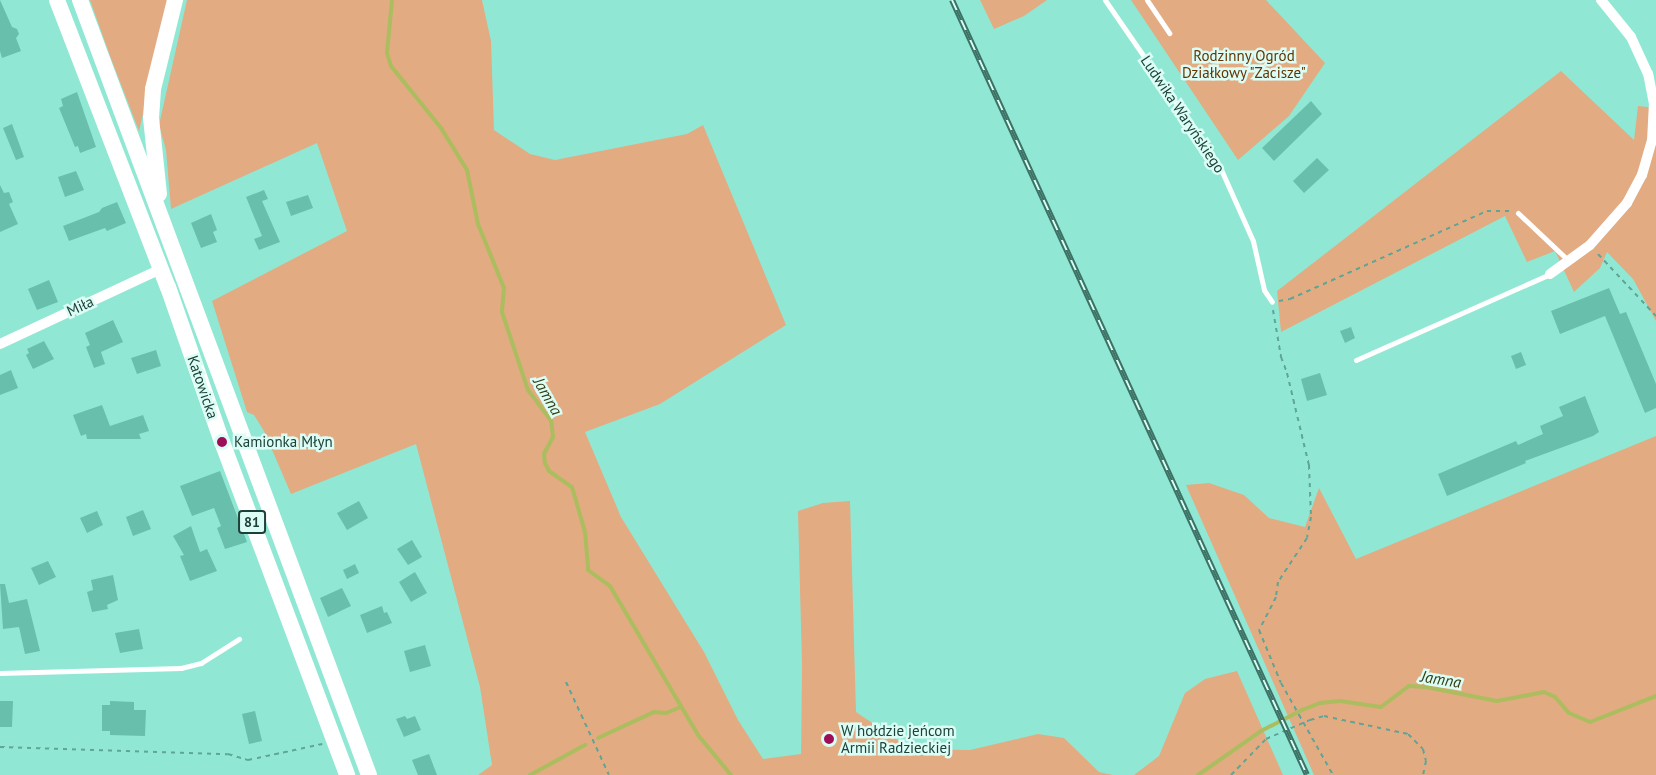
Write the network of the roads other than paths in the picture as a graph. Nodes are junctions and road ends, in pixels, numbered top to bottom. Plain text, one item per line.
1 (57, 0) edge
2 (80, 0) edge
3 (175, 0) edge
4 (1105, 0) edge
5 (1147, 0) edge
6 (1601, 0) edge
7 (1169, 33) dead end
8 (1652, 75) edge
9 (1518, 213) road end
10 (162, 218) junction
11 (1570, 262) junction
12 (161, 269) junction
13 (1550, 274) joint
14 (1272, 302) road end
15 (0, 344) edge
16 (1356, 360) dead end
17 (239, 639) dead end
18 (0, 673) edge
19 (347, 775) edge
20 (369, 775) edge

1 - 12 main road, Katowicka / 81
2 - 10 main road, Katowicka / 81
3 - 10 main road
4 - 14 lane, Ludwika Waryńskiego
5 - 7 lane
6 - 8 street
8 - 11 street
9 - 11 lane
10 - 20 main road, Katowicka / 81
11 - 13 street
12 - 15 street, Miła
12 - 19 main road, Katowicka / 81
13 - 16 lane
17 - 18 lane

